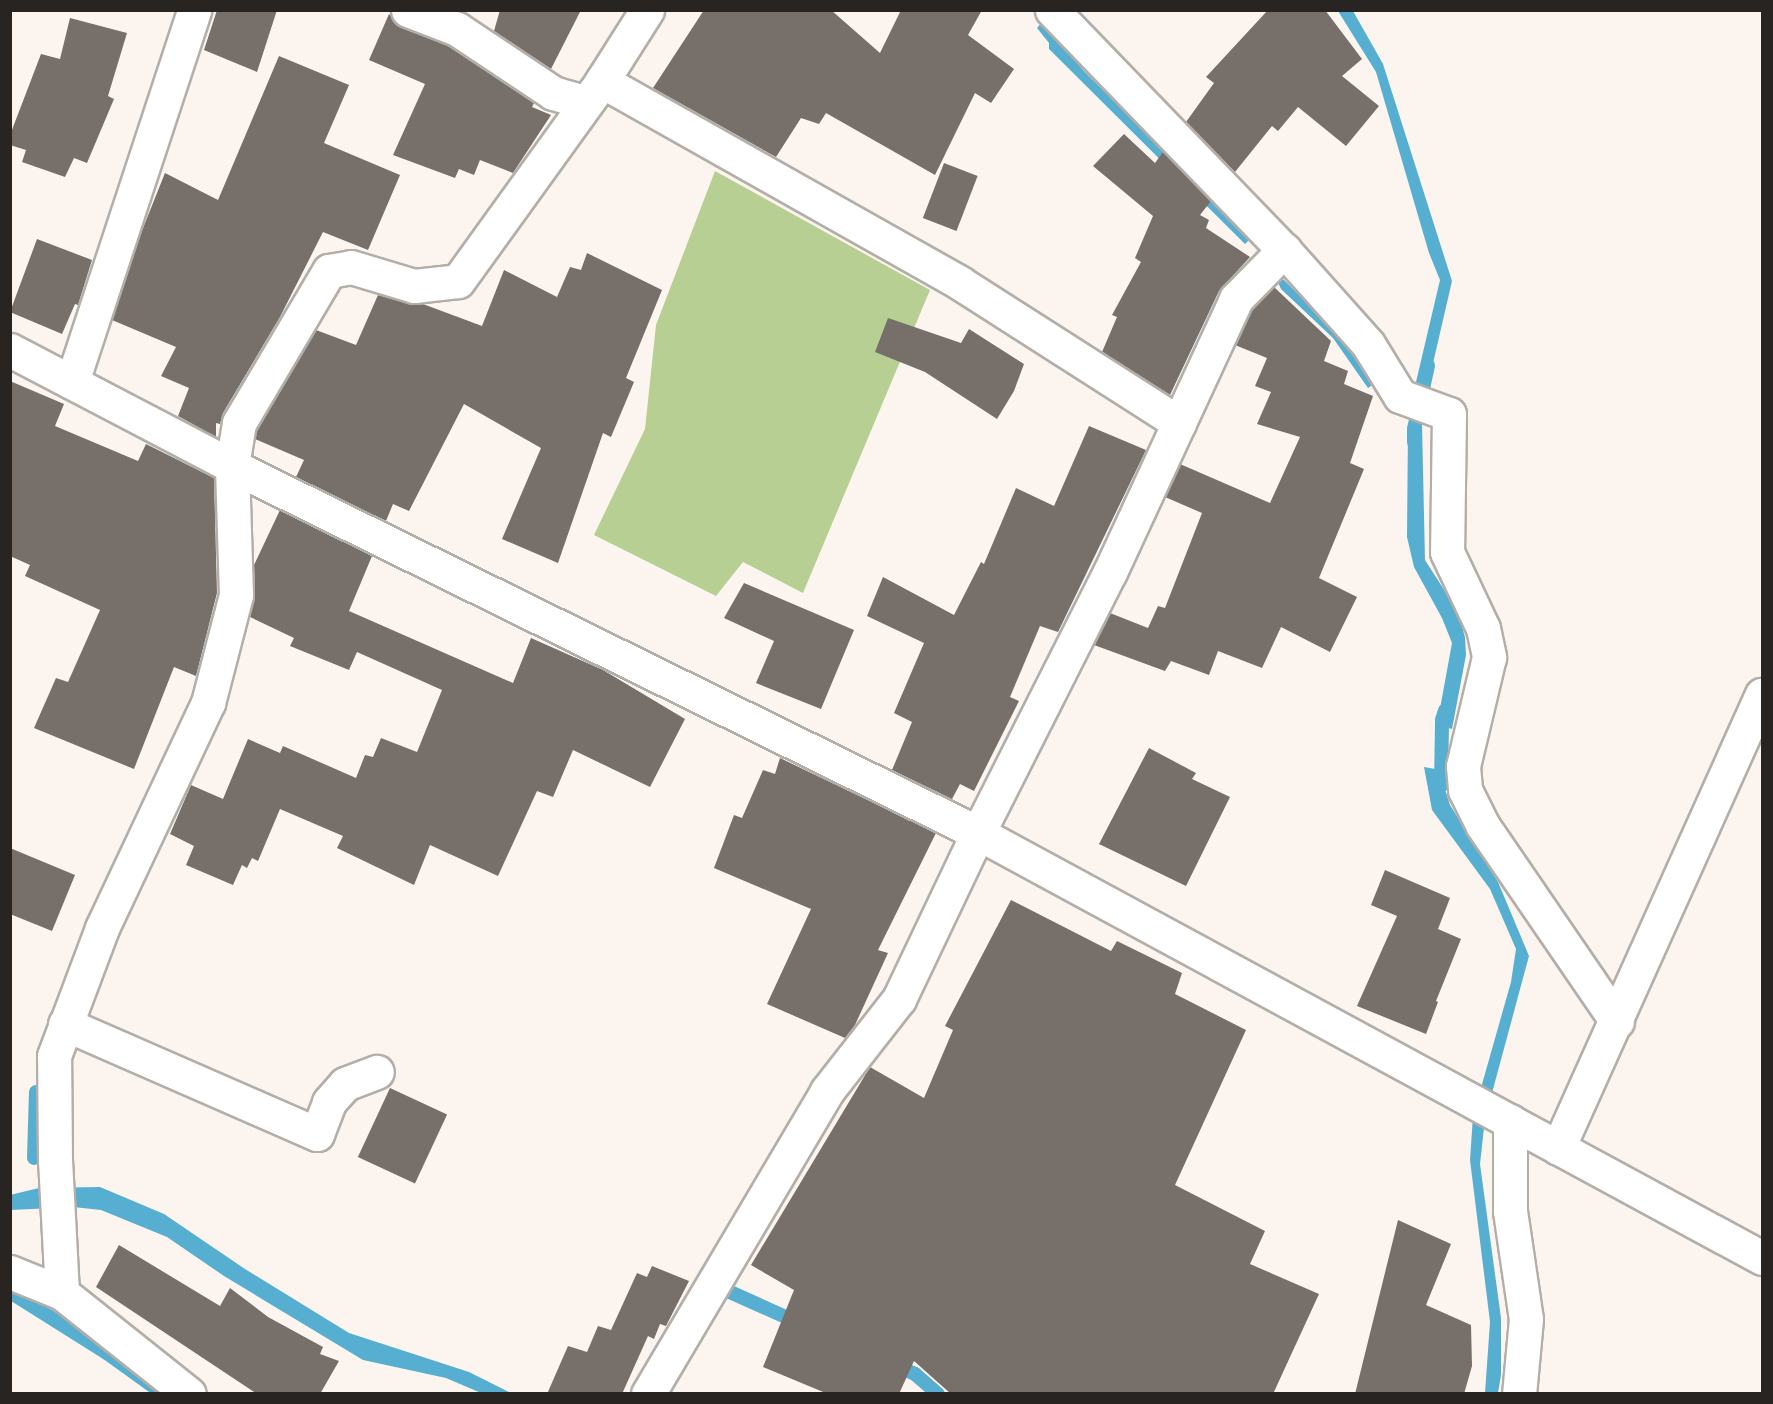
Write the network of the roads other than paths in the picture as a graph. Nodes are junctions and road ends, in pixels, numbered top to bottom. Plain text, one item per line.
1 (194, 10) edge
2 (408, 10) edge
3 (647, 10) edge
4 (1052, 10) edge
5 (593, 91) junction
6 (1284, 250) junction
7 (10, 350) edge
8 (72, 382) junction
9 (1179, 423) junction
10 (232, 466) junction
11 (1762, 695) edge
12 (978, 833) junction
13 (1617, 1022) junction
14 (65, 1024) junction
15 (377, 1072) dead end
16 (1510, 1121) junction
17 (1558, 1148) junction
18 (1762, 1258) edge
19 (10, 1272) edge
20 (62, 1293) junction
21 (189, 1394) edge
22 (648, 1394) edge
23 (1519, 1394) edge

1 - 8 street
2 - 5 street
3 - 5 street
4 - 6 street
5 - 9 street
5 - 10 street
6 - 9 street
6 - 13 street
7 - 8 street
8 - 10 street
9 - 12 street
10 - 12 street
10 - 14 street
11 - 13 street
12 - 16 street
12 - 22 street
13 - 17 street
14 - 15 street
14 - 20 street
16 - 17 street
16 - 23 street
17 - 18 street
19 - 20 street
20 - 21 street

